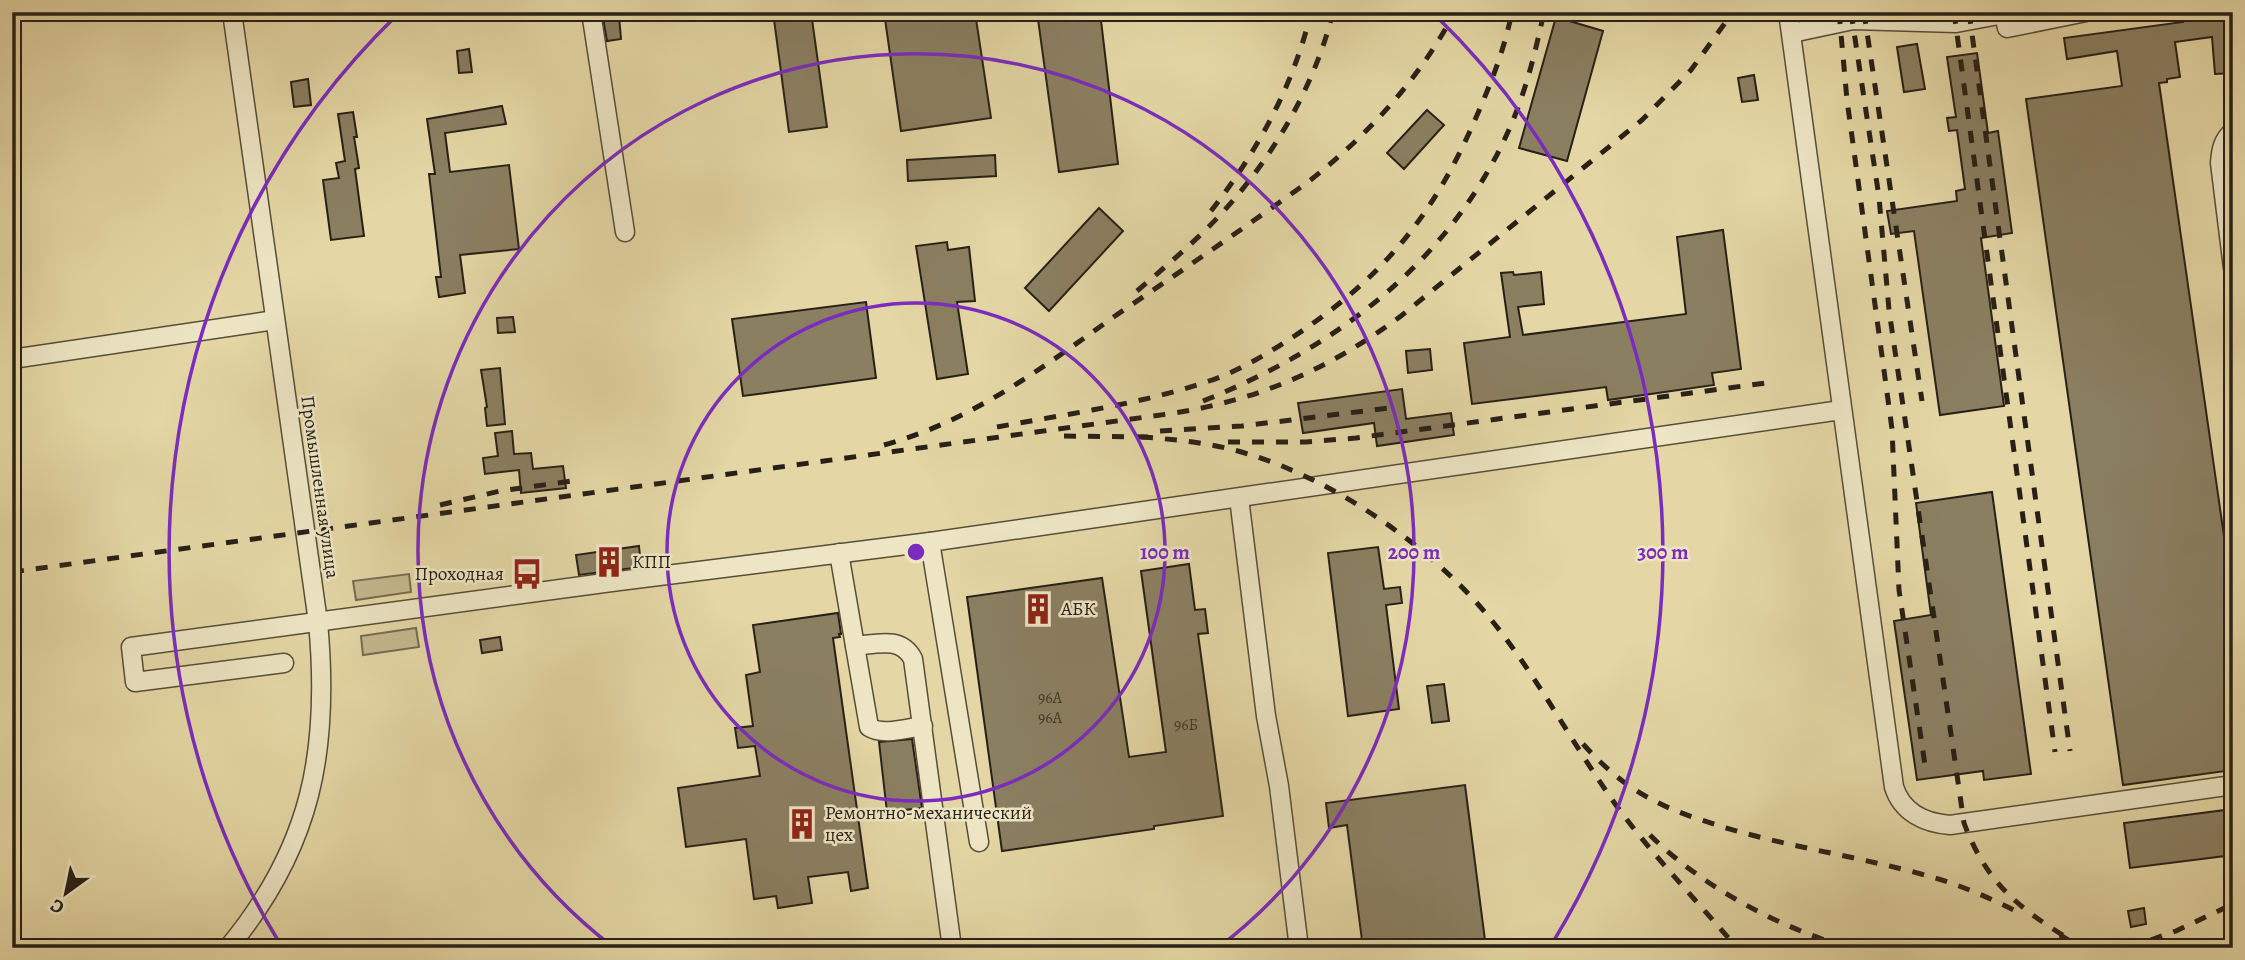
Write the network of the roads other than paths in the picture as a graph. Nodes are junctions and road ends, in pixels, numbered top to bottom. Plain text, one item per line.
1 (232, 12) edge
2 (591, 12) edge
3 (1788, 12) edge
4 (2086, 12) edge
5 (2004, 13) edge
6 (1792, 33) junction
7 (2233, 131) edge
8 (625, 232) dead end
9 (2233, 268) edge
10 (275, 320) junction
11 (12, 359) edge
12 (1841, 410) junction
13 (1238, 498) junction
14 (930, 542) junction
15 (839, 553) junction
16 (318, 622) junction
17 (856, 646) junction
18 (284, 663) dead end
19 (923, 726) junction
20 (2233, 786) edge
21 (979, 842) dead end
22 (228, 948) edge
23 (953, 948) edge
24 (1299, 948) edge

1 - 10 street, Промышленная улица
2 - 8 street
3 - 6 street
4 - 5 street
5 - 6 street
6 - 12 street
7 - 9 street
10 - 11 street
10 - 16 street, Промышленная улица
12 - 13 street
12 - 20 street
13 - 14 street
13 - 24 street
14 - 15 street
14 - 21 street
15 - 16 street
15 - 17 street
16 - 18 street
16 - 22 street, Промышленная улица
17 - 19 street
17 - 19 street
19 - 23 street

